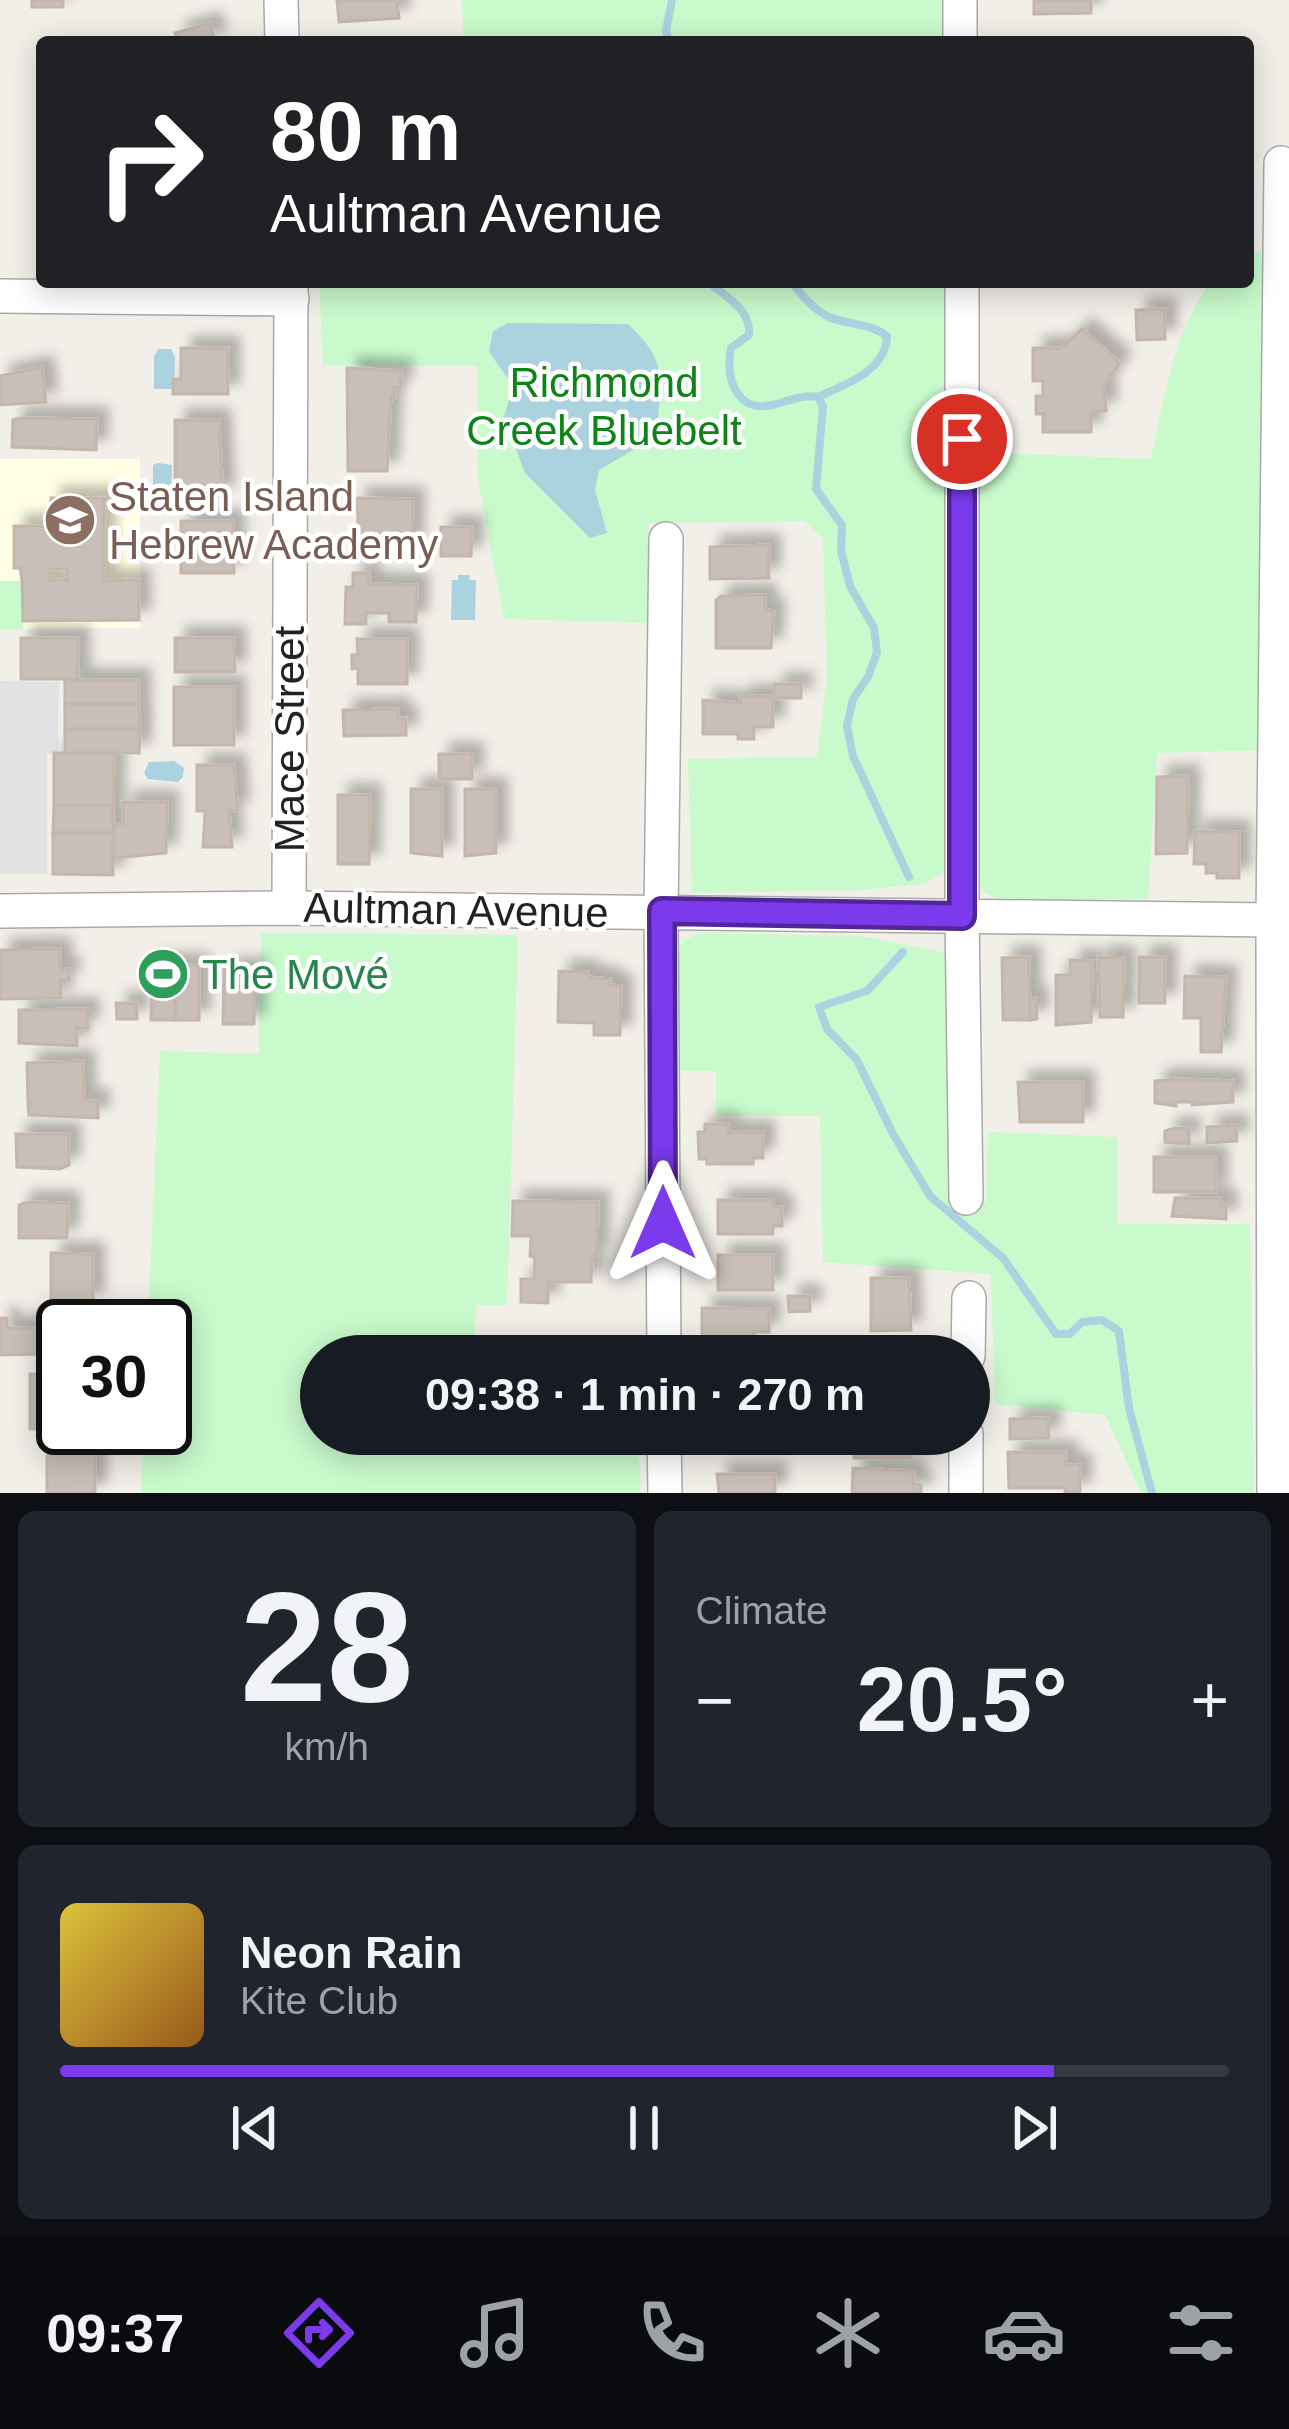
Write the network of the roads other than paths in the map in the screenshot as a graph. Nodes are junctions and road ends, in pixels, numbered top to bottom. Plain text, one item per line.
1 (280, 0) edge
2 (960, 0) edge
3 (282, 36) edge
4 (961, 36) edge
5 (1281, 163) dead end
6 (962, 288) edge
7 (292, 290) edge
8 (0, 296) edge
9 (666, 539) dead end
10 (289, 908) junction
11 (0, 910) edge
12 (662, 911) junction
13 (962, 916) junction
14 (1273, 920) junction
15 (966, 1198) dead end
16 (969, 1298) dead end
17 (664, 1335) edge
18 (968, 1335) edge
19 (664, 1455) edge
20 (967, 1455) edge
21 (664, 1493) edge
22 (966, 1493) edge
23 (1274, 1493) edge

1 - 3 street
2 - 4 street
5 - 14 street
6 - 13 street
7 - 8 street
7 - 10 street, Mace Street
9 - 12 street
10 - 11 street, Aultman Avenue
10 - 12 street, Aultman Avenue
12 - 13 street, Aultman Avenue
12 - 17 street
13 - 14 street, Aultman Avenue
13 - 15 street
14 - 23 street
16 - 18 street
19 - 21 street
20 - 22 street

